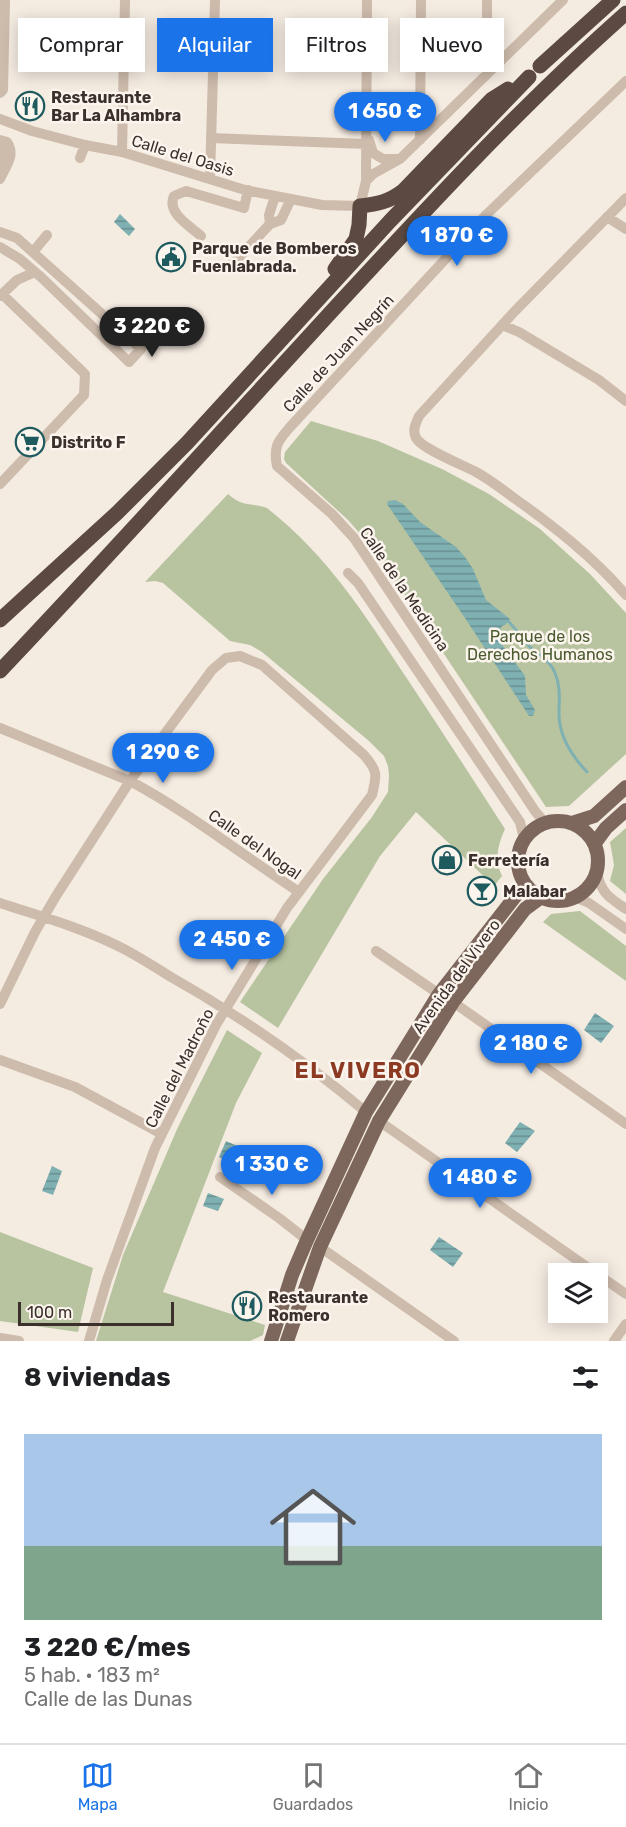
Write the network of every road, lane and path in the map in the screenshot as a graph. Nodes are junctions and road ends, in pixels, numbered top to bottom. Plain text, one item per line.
1 (5, 0) edge
2 (125, 0) edge
3 (215, 0) edge
4 (367, 0) edge
5 (421, 0) edge
6 (487, 0) edge
7 (563, 0) edge
8 (613, 0) edge
9 (626, 14) edge
10 (534, 71) junction
11 (487, 74) junction
12 (626, 81) edge
13 (0, 93) edge
14 (0, 119) edge
15 (211, 138) junction
16 (367, 139) junction
17 (0, 140) edge
18 (420, 140) junction
19 (86, 145) junction
20 (0, 148) edge
21 (122, 152) junction
22 (80, 158) dead end
23 (400, 159) junction
24 (0, 163) edge
25 (0, 178) edge
26 (210, 179) junction
27 (366, 181) junction
28 (248, 190) junction
29 (275, 196) junction
30 (626, 198) edge
31 (291, 199) junction
32 (360, 206) junction
33 (607, 217) junction
34 (270, 224) junction
35 (626, 229) edge
36 (0, 232) edge
37 (47, 236) dead end
38 (201, 236) dead end
39 (0, 247) edge
40 (33, 252) junction
41 (229, 268) dead end
42 (35, 272) junction
43 (1, 295) edge
44 (300, 318) junction
45 (502, 325) junction
46 (626, 401) edge
47 (277, 442) joint
48 (0, 484) edge
49 (348, 573) dead end
50 (623, 586) edge
51 (0, 620) edge
52 (0, 671) edge
53 (3, 729) edge
54 (0, 742) edge
55 (130, 781) junction
56 (626, 787) edge
57 (626, 810) edge
58 (545, 823) junction
59 (572, 823) junction
60 (524, 839) junction
61 (595, 843) junction
62 (597, 874) junction
63 (525, 884) junction
64 (298, 892) junction
65 (540, 898) junction
66 (577, 898) junction
67 (0, 903) edge
68 (626, 909) edge
69 (43, 917) junction
70 (626, 929) edge
71 (376, 951) dead end
72 (439, 994) junction
73 (453, 1002) junction
74 (0, 1004) edge
75 (225, 1010) junction
76 (0, 1060) edge
77 (366, 1112) junction
78 (379, 1121) junction
79 (626, 1124) edge
80 (162, 1134) junction
81 (220, 1177) dead end
82 (307, 1240) junction
83 (320, 1246) junction
84 (581, 1263) edge
85 (608, 1282) edge
86 (626, 1294) edge
87 (626, 1324) edge
88 (0, 1338) edge
89 (19, 1341) edge
90 (89, 1341) edge
91 (270, 1341) edge
92 (287, 1341) edge
93 (454, 1341) edge
94 (614, 1341) edge

1 - 13 street
2 - 21 street
3 - 15 street
4 - 16 street
5 - 18 street
6 - 11 street
7 - 11 street
8 - 10 highway
9 - 52 highway
10 - 32 highway
10 - 44 highway
11 - 18 street
12 - 47 street, Calle de Juan Negrín
14 - 19 street, Calle del Oasis
15 - 16 street
15 - 26 street
16 - 23 street
16 - 27 street
17 - 25 street
18 - 23 street
19 - 21 street, Calle del Oasis
19 - 22 street
20 - 24 street
21 - 26 street, Calle del Oasis
23 - 27 street
26 - 28 street, Calle del Oasis
27 - 32 street
28 - 29 street, Calle del Oasis
28 - 38 street
29 - 31 street, Calle del Oasis
29 - 34 street
30 - 33 street
31 - 32 street, Calle del Oasis
31 - 34 street
32 - 44 highway
33 - 35 street
33 - 45 street
34 - 41 street
36 - 40 street
37 - 40 street
39 - 42 street
40 - 42 street
42 - 43 street
43 - 48 street
44 - 51 highway
45 - 46 street
45 - 50 street
47 - 58 street, Calle de la Medicina
49 - 60 street
53 - 54 street
53 - 55 street, Calle del Nogal
55 - 64 street, Calle del Nogal
55 - 64 street, Calle del Madroño
55 - 69 street
56 - 59 main road
57 - 61 main road
58 - 59 main road
58 - 60 main road
59 - 61 main road
60 - 63 main road
61 - 62 main road
62 - 66 main road
62 - 68 street
63 - 65 main road
63 - 72 main road, Avenida del Vivero
64 - 75 street, Calle del Madroño
65 - 66 main road
65 - 73 main road, Avenida del Vivero
66 - 70 street
67 - 69 street
69 - 74 street
69 - 75 street
71 - 72 street
72 - 77 main road, Avenida del Vivero
73 - 78 main road, Avenida del Vivero
73 - 79 street
75 - 77 street
75 - 80 street, Calle del Madroño
76 - 80 street
77 - 82 main road, Avenida del Vivero
78 - 83 main road, Avenida del Vivero
78 - 84 street
80 - 90 street, Calle del Madroño
81 - 82 street
82 - 91 main road, Avenida del Vivero
83 - 92 main road, Avenida del Vivero
83 - 93 street
85 - 86 street
87 - 94 street
88 - 89 street

